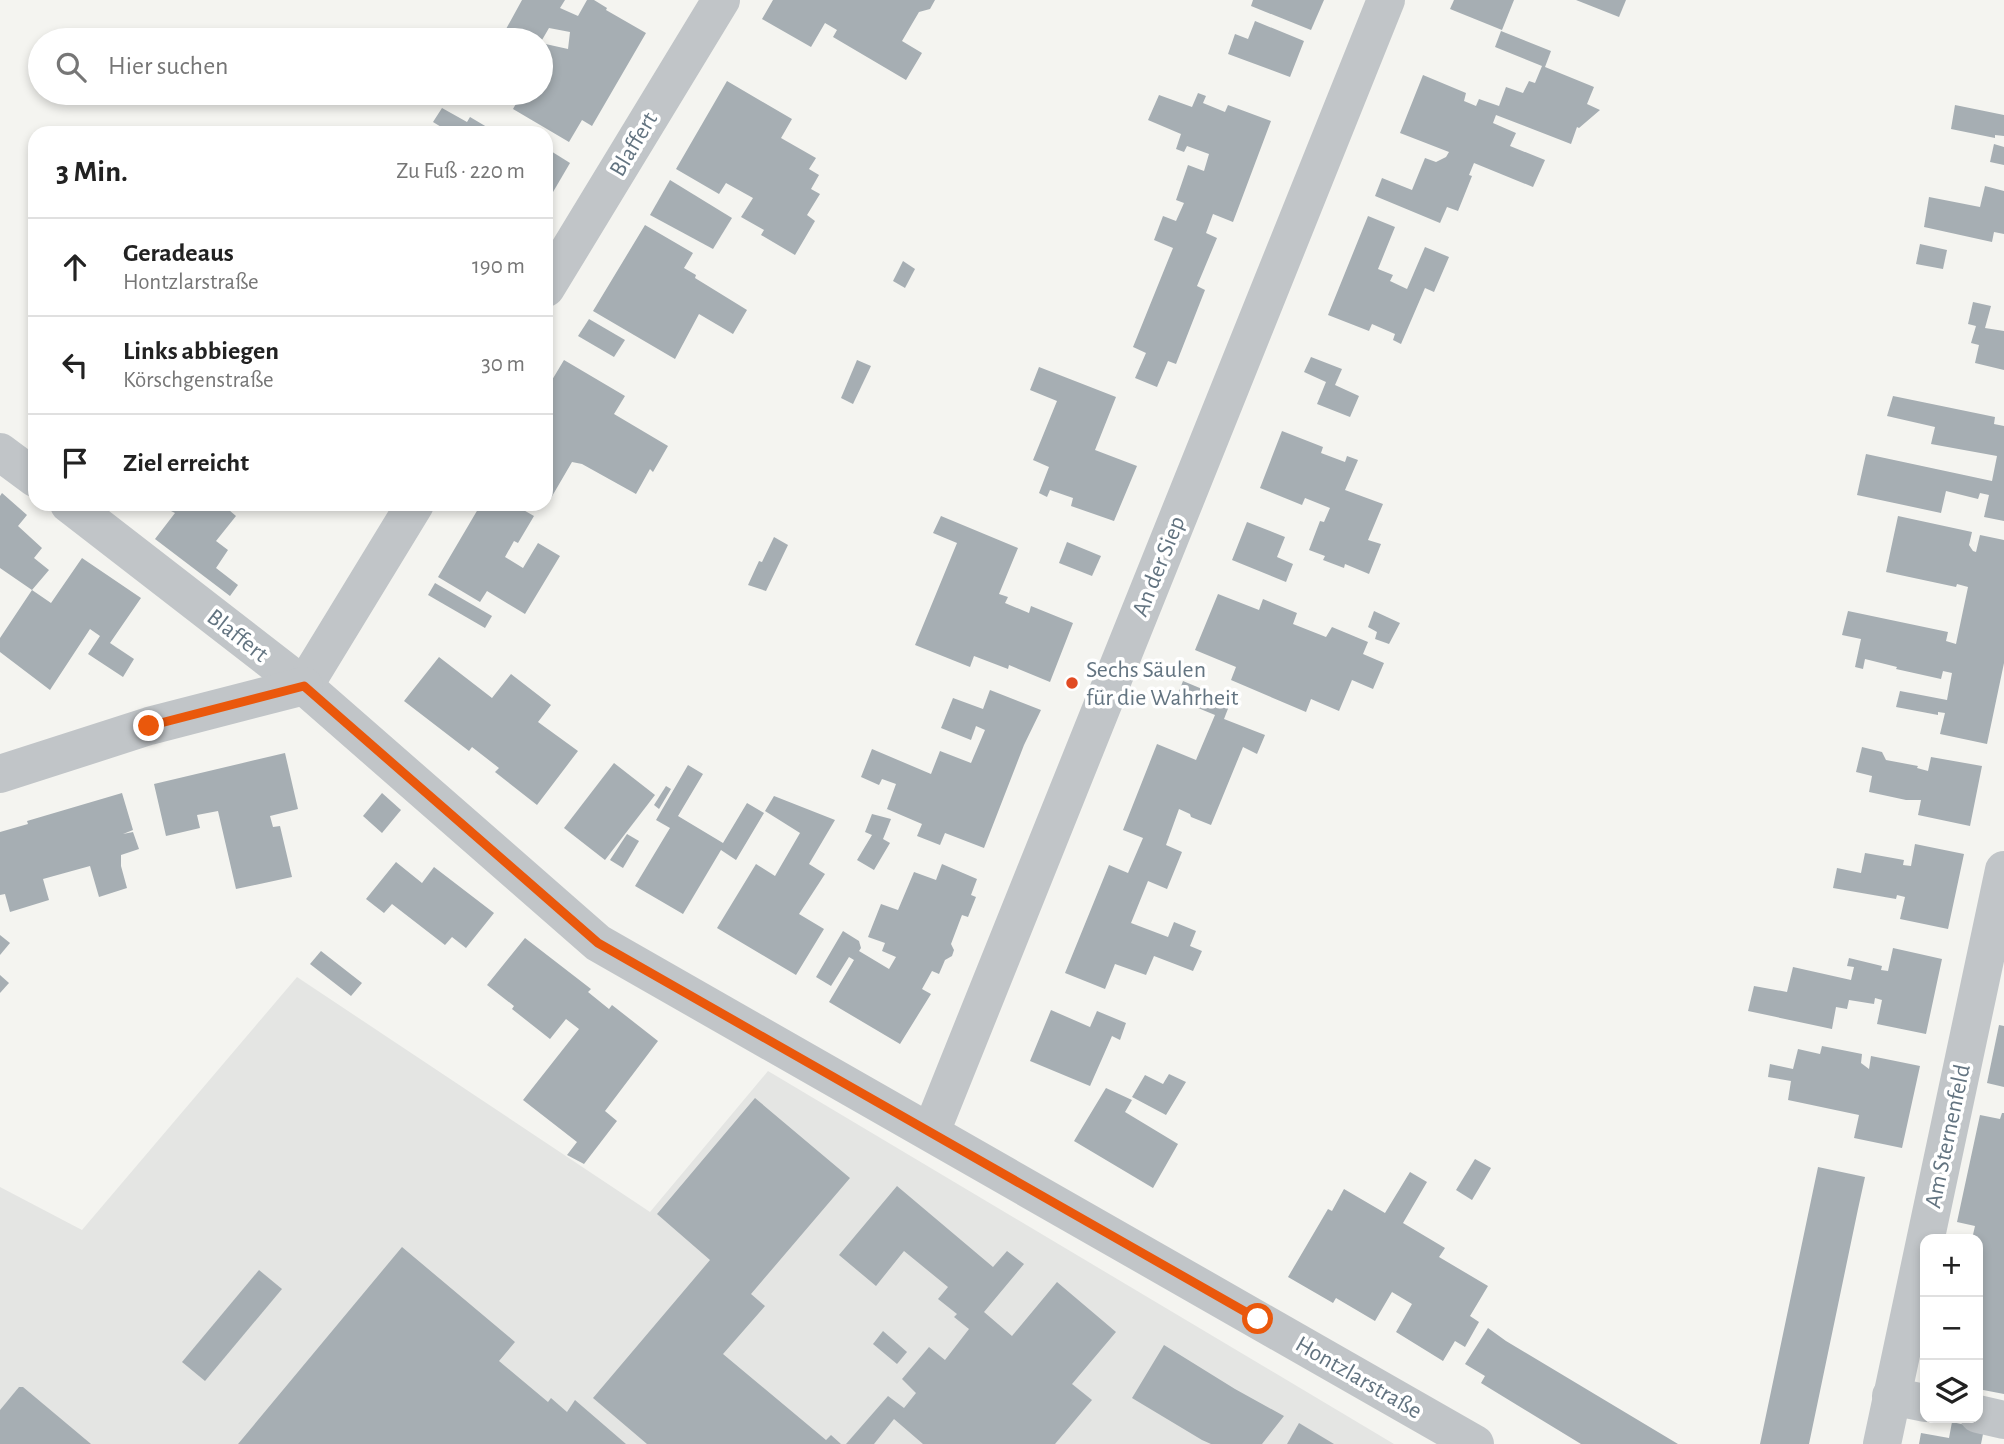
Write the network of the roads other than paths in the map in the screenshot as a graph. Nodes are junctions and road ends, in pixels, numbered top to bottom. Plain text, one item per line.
1 (721, 0) edge
2 (1386, 0) edge
3 (553, 276) edge
4 (0, 452) edge
5 (28, 473) edge
6 (78, 511) edge
7 (411, 511) edge
8 (304, 686) junction
9 (0, 774) edge
10 (2004, 870) edge
11 (931, 1132) junction
12 (1908, 1399) edge
13 (1983, 1415) edge
14 (2004, 1420) edge
15 (1429, 1433) edge
16 (1475, 1444) edge
17 (1882, 1444) edge

1 - 3 street, Blaffert
2 - 11 street, An der Siep
4 - 5 street
6 - 8 street, Blaffert
7 - 8 street
8 - 9 street
8 - 11 street, Hontzlarstraße
10 - 12 street, Am Sternenfeld
11 - 15 street, Hontzlarstraße
12 - 17 street, Am Sternenfeld
13 - 14 street
15 - 16 street, Hontzlarstraße

